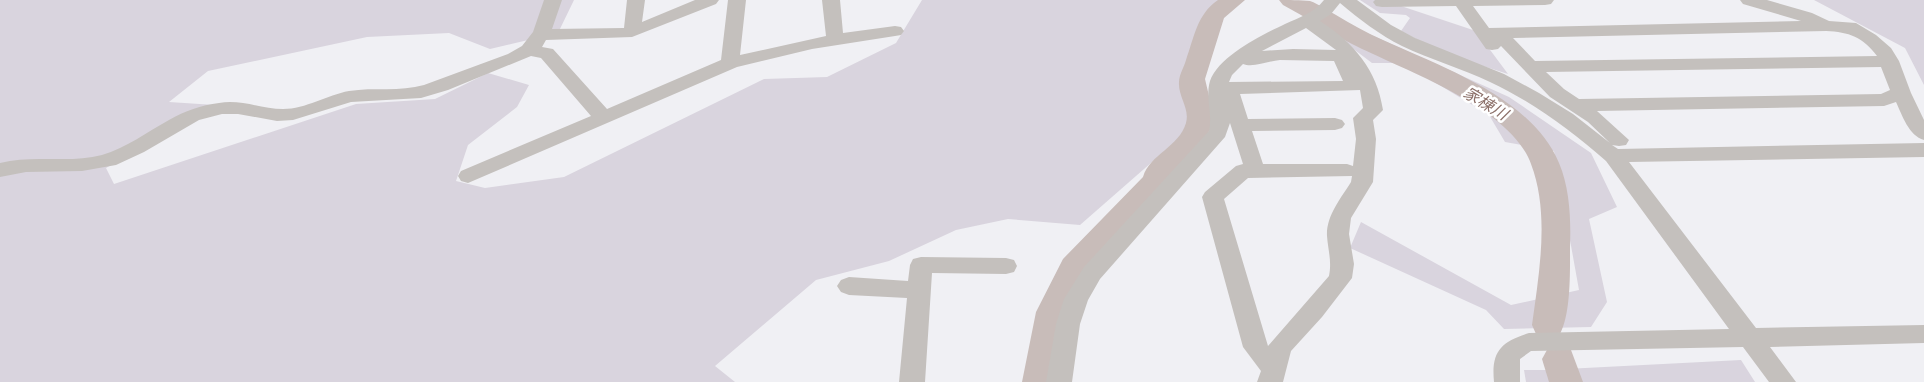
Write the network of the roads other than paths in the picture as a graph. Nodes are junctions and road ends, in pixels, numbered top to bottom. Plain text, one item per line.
1 (553, 0) edge
2 (636, 0) edge
3 (710, 0) edge
4 (737, 0) edge
5 (831, 0) edge
6 (1346, 0) edge
7 (1545, 0) edge
8 (1749, 0) edge
9 (1460, 1) edge
10 (1382, 2) dead end
11 (1320, 12) edge
12 (1826, 26) junction
13 (895, 31) dead end
14 (632, 32) junction
15 (1490, 33) junction
16 (835, 39) junction
17 (534, 42) junction
18 (1890, 61) junction
19 (730, 63) junction
20 (1530, 67) junction
21 (1514, 86) junction
22 (1229, 88) junction
23 (1901, 93) junction
24 (1576, 105) junction
25 (604, 117) junction
26 (1335, 124) dead end
27 (1241, 125) junction
28 (1924, 134) edge
29 (1616, 148) junction
30 (1924, 150) edge
31 (0, 170) edge
32 (1255, 171) junction
33 (1347, 171) dead end
34 (468, 176) dead end
35 (1006, 266) dead end
36 (849, 286) dead end
37 (919, 290) junction
38 (1924, 334) edge
39 (1751, 339) junction
40 (1272, 375) edge
41 (912, 382) edge
42 (1059, 382) edge
43 (1507, 382) edge
44 (1783, 382) edge

1 - 17 street
2 - 14 street
3 - 14 street
4 - 19 street
5 - 16 street
6 - 21 street
7 - 9 street
8 - 12 street
9 - 10 street
9 - 15 street
11 - 40 street
11 - 42 street
12 - 15 street
12 - 18 street
13 - 16 street
14 - 17 street
15 - 20 street
15 - 21 street
16 - 19 street
17 - 25 street
17 - 31 street
18 - 20 street
18 - 23 street
19 - 25 street
20 - 24 street
21 - 29 street
22 - 22 street
22 - 27 street
23 - 24 street
23 - 28 street
24 - 29 street
25 - 34 street
26 - 27 street
27 - 32 street
29 - 30 street
29 - 39 street
32 - 33 street
32 - 40 street
35 - 37 street
36 - 37 street
37 - 41 street
38 - 39 street
39 - 43 street
39 - 44 street

